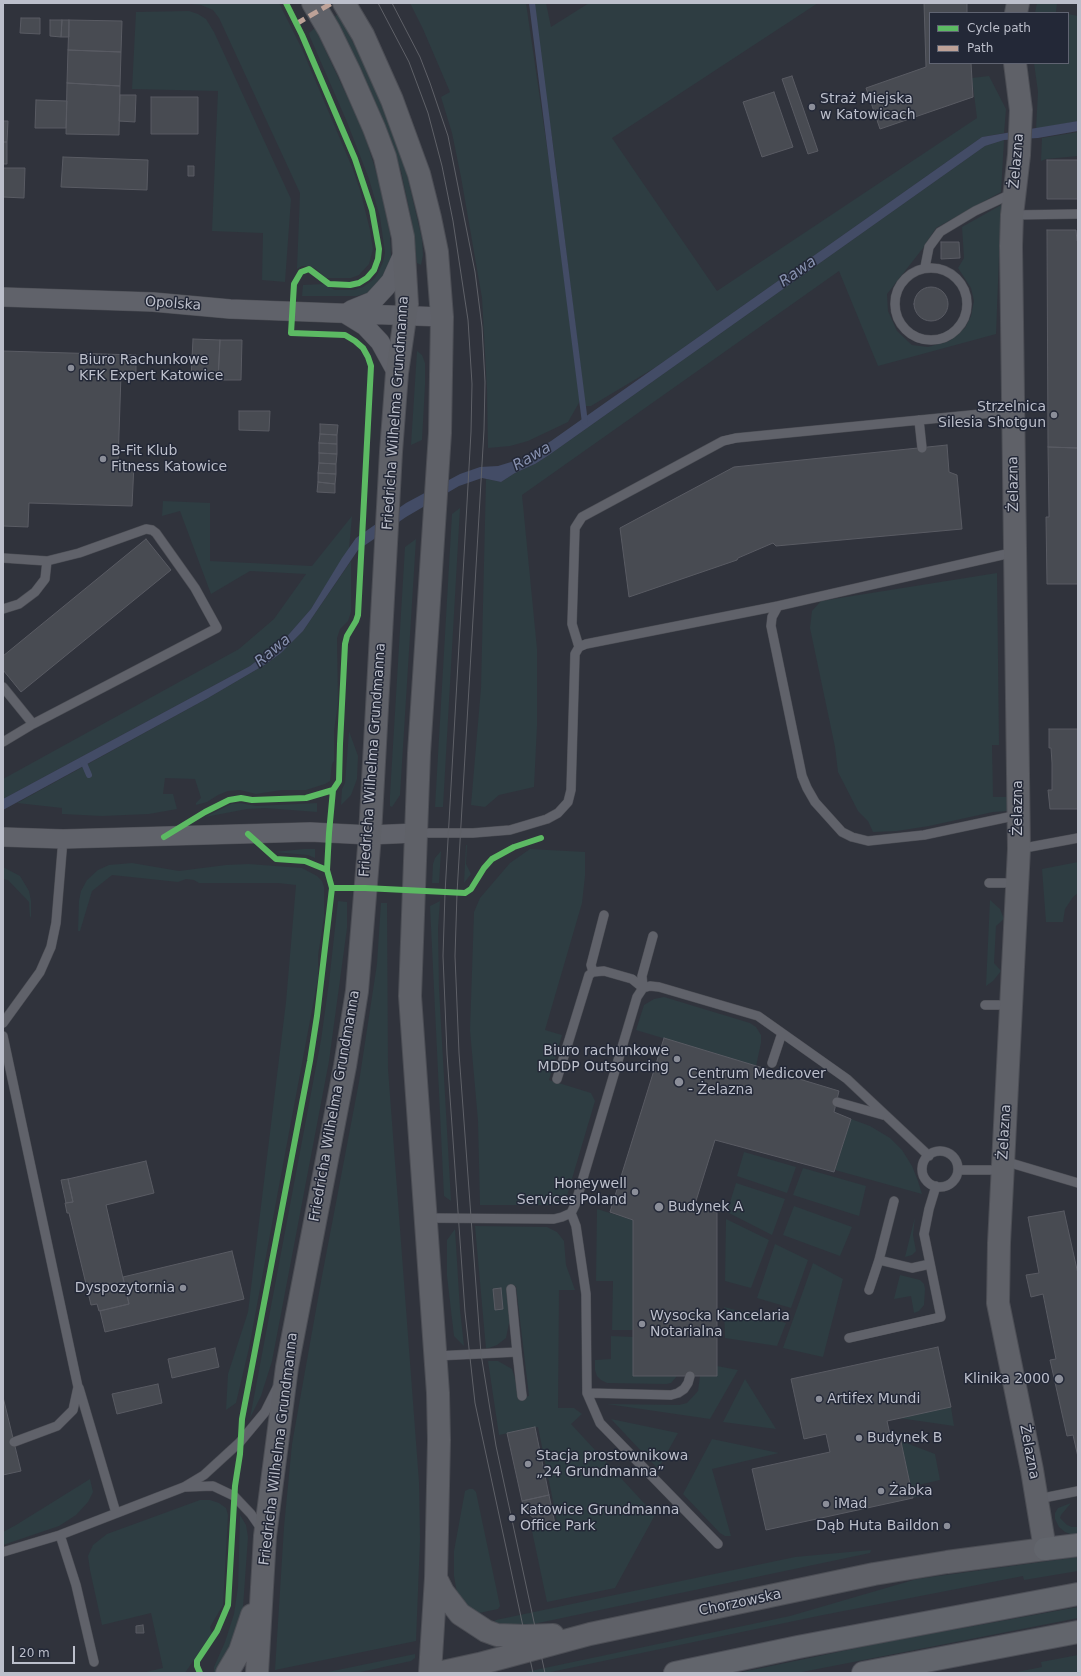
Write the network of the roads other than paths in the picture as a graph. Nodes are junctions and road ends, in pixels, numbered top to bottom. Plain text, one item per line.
1 (313, 3) edge
2 (344, 3) edge
3 (1015, 64) edge
4 (1015, 192) junction
5 (1078, 214) edge
6 (1012, 215) junction
7 (404, 252) junction
8 (925, 268) junction
9 (3, 297) edge
10 (344, 313) junction
11 (406, 314) junction
12 (442, 317) junction
13 (397, 373) junction
14 (1012, 411) junction
15 (919, 420) junction
16 (922, 448) dead end
17 (1015, 552) junction
18 (3, 558) edge
19 (46, 561) junction
20 (778, 606) junction
21 (3, 609) edge
22 (579, 647) junction
23 (3, 687) edge
24 (33, 724) junction
25 (3, 742) edge
26 (1018, 815) junction
27 (415, 834) junction
28 (370, 835) junction
29 (7, 837) edge
30 (1078, 838) edge
31 (63, 840) junction
32 (1019, 849) junction
33 (989, 883) dead end
34 (1017, 883) junction
35 (604, 915) dead end
36 (653, 936) dead end
37 (593, 972) junction
38 (643, 988) junction
39 (986, 1005) dead end
40 (1012, 1005) junction
41 (3, 1023) edge
42 (782, 1033) junction
43 (3, 1036) edge
44 (772, 1063) dead end
45 (557, 1080) dead end
46 (837, 1102) dead end
47 (886, 1116) junction
48 (929, 1156) junction
49 (1003, 1165) junction
50 (958, 1170) junction
51 (1078, 1183) edge
52 (936, 1186) junction
53 (894, 1201) dead end
54 (571, 1213) junction
55 (426, 1218) junction
56 (879, 1260) junction
57 (930, 1264) junction
58 (511, 1289) dead end
59 (869, 1290) dead end
60 (850, 1338) dead end
61 (517, 1352) junction
62 (436, 1356) junction
63 (287, 1367) junction
64 (690, 1376) dead end
65 (78, 1387) junction
66 (587, 1393) junction
67 (522, 1396) dead end
68 (14, 1442) dead end
69 (184, 1487) junction
70 (1078, 1491) edge
71 (1038, 1499) junction
72 (116, 1513) junction
73 (60, 1535) junction
74 (265, 1536) junction
75 (718, 1544) dead end
76 (1078, 1545) edge
77 (1045, 1549) junction
78 (3, 1552) edge
79 (436, 1578) junction
80 (262, 1581) junction
81 (1078, 1594) edge
82 (1078, 1632) edge
83 (590, 1634) junction
84 (94, 1662) dead end
85 (226, 1673) edge
86 (257, 1673) edge
87 (430, 1673) edge
88 (438, 1673) edge
89 (675, 1673) edge
90 (863, 1673) edge

1 - 7 main road, Friedricha Wilhelma Grundmanna
2 - 12 main road
3 - 4 main road, Żelazna
4 - 6 main road, Żelazna
4 - 8 lane
5 - 6 lane
6 - 14 main road, Żelazna
7 - 10 street, Opolska
7 - 11 main road, Friedricha Wilhelma Grundmanna
8 - 8 lane
9 - 10 street, Opolska
10 - 11 street, Opolska
10 - 13 street
11 - 12 street, Opolska
11 - 13 main road, Friedricha Wilhelma Grundmanna
12 - 27 main road
13 - 28 main road, Friedricha Wilhelma Grundmanna
14 - 15 lane
14 - 17 main road, Żelazna
15 - 16 lane
15 - 22 lane
17 - 20 lane
17 - 26 main road, Żelazna
18 - 19 lane
19 - 21 lane
19 - 24 lane
20 - 22 lane
20 - 26 lane
22 - 27 lane
23 - 24 lane
24 - 25 lane
26 - 32 main road, Żelazna
27 - 28 street
27 - 55 main road
28 - 31 street
28 - 63 main road, Friedricha Wilhelma Grundmanna
29 - 31 street
30 - 32 lane
31 - 41 lane
32 - 34 main road, Żelazna
33 - 34 lane
34 - 40 main road, Żelazna
35 - 37 lane
36 - 38 lane
37 - 38 lane
37 - 45 lane
38 - 42 lane
38 - 54 lane
39 - 40 lane
40 - 49 main road, Żelazna
42 - 44 lane
42 - 47 lane
43 - 65 lane
46 - 47 lane
47 - 48 lane
48 - 50 lane
48 - 52 lane
49 - 50 lane
49 - 51 lane
49 - 71 main road, Żelazna
50 - 52 lane
52 - 57 lane
53 - 56 lane
54 - 55 lane
54 - 66 lane
55 - 62 main road
56 - 57 lane
56 - 59 lane
57 - 60 lane
58 - 61 lane
61 - 62 lane
61 - 67 lane
62 - 79 main road
63 - 69 lane
63 - 74 main road, Friedricha Wilhelma Grundmanna
64 - 66 lane
65 - 68 lane
65 - 72 lane
66 - 75 lane
69 - 72 lane
69 - 74 lane
70 - 71 lane
71 - 77 main road, Żelazna
72 - 73 lane
73 - 78 lane
73 - 84 lane
74 - 80 main road, Friedricha Wilhelma Grundmanna
76 - 77 main road
77 - 83 main road, Chorzowska
79 - 83 main road
79 - 87 main road
80 - 85 main road
80 - 86 main road, Friedricha Wilhelma Grundmanna
81 - 89 main road
82 - 90 main road
83 - 88 main road, Chorzowska

